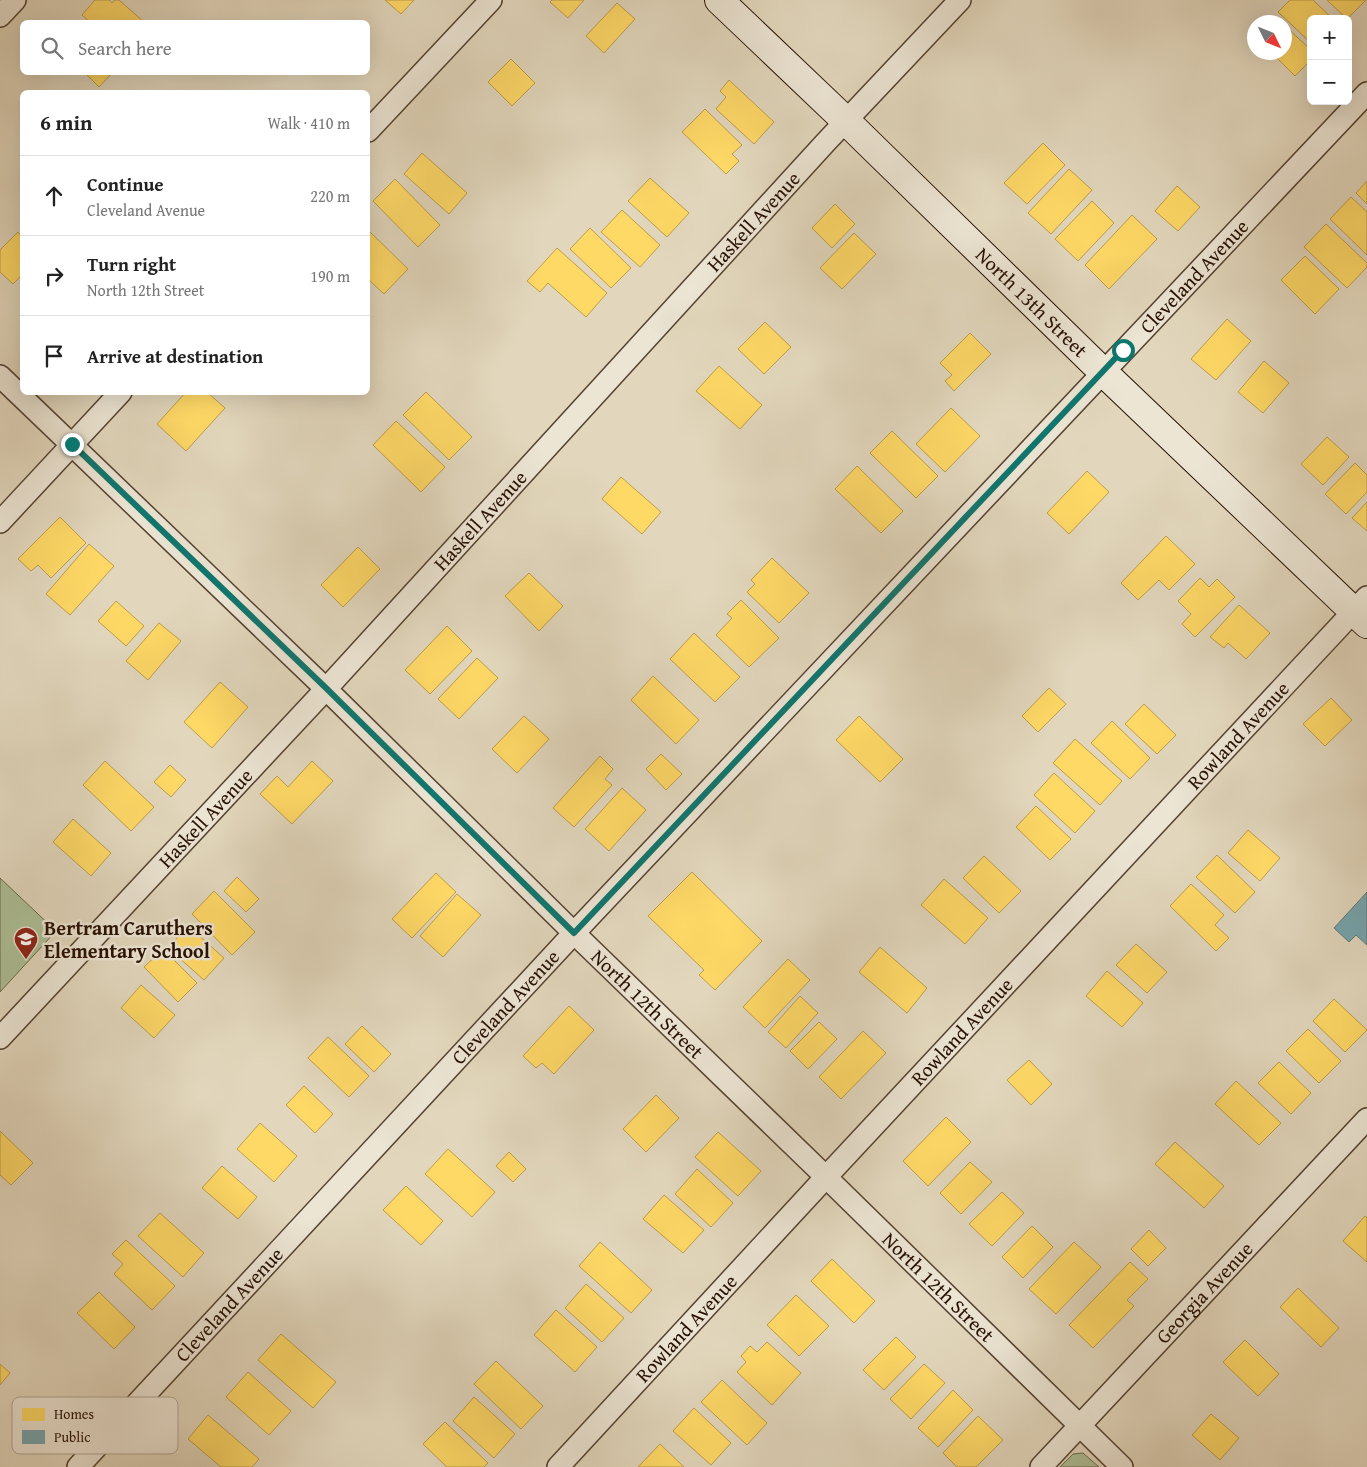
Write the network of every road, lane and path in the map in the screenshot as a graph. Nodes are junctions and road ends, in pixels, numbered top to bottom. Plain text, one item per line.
1 (15, 0) edge
2 (491, 0) edge
3 (719, 0) edge
4 (960, 0) edge
5 (0, 16) edge
6 (1367, 93) edge
7 (846, 121) junction
8 (370, 129) edge
9 (1103, 372) junction
10 (0, 376) edge
11 (20, 395) edge
12 (20, 395) edge
13 (118, 395) edge
14 (72, 444) junction
15 (0, 522) edge
16 (1363, 611) edge
17 (326, 688) junction
18 (574, 933) junction
19 (0, 1038) edge
20 (1367, 1119) edge
21 (826, 1177) junction
22 (143, 1397) edge
23 (1079, 1426) junction
24 (90, 1454) edge
25 (78, 1467) edge
26 (558, 1467) edge
27 (1041, 1467) edge
28 (1122, 1467) edge

1 - 5 street
2 - 8 street
3 - 7 street, North 13th Street
4 - 7 street, Haskell Avenue
6 - 9 street, Cleveland Avenue
7 - 9 street, North 13th Street
7 - 17 street, Haskell Avenue
9 - 16 street, North 13th Street
9 - 18 street, Cleveland Avenue
10 - 11 street, North 12th Street
12 - 14 street, North 12th Street
13 - 14 street
14 - 15 street
14 - 17 street, North 12th Street
16 - 21 street, Rowland Avenue
17 - 18 street, North 12th Street
17 - 19 street, Haskell Avenue
18 - 21 street, North 12th Street
18 - 22 street, Cleveland Avenue
20 - 23 street, Georgia Avenue
21 - 23 street, North 12th Street
21 - 26 street, Rowland Avenue
23 - 27 street, Georgia Avenue
23 - 28 street, North 12th Street
24 - 25 street, Cleveland Avenue

